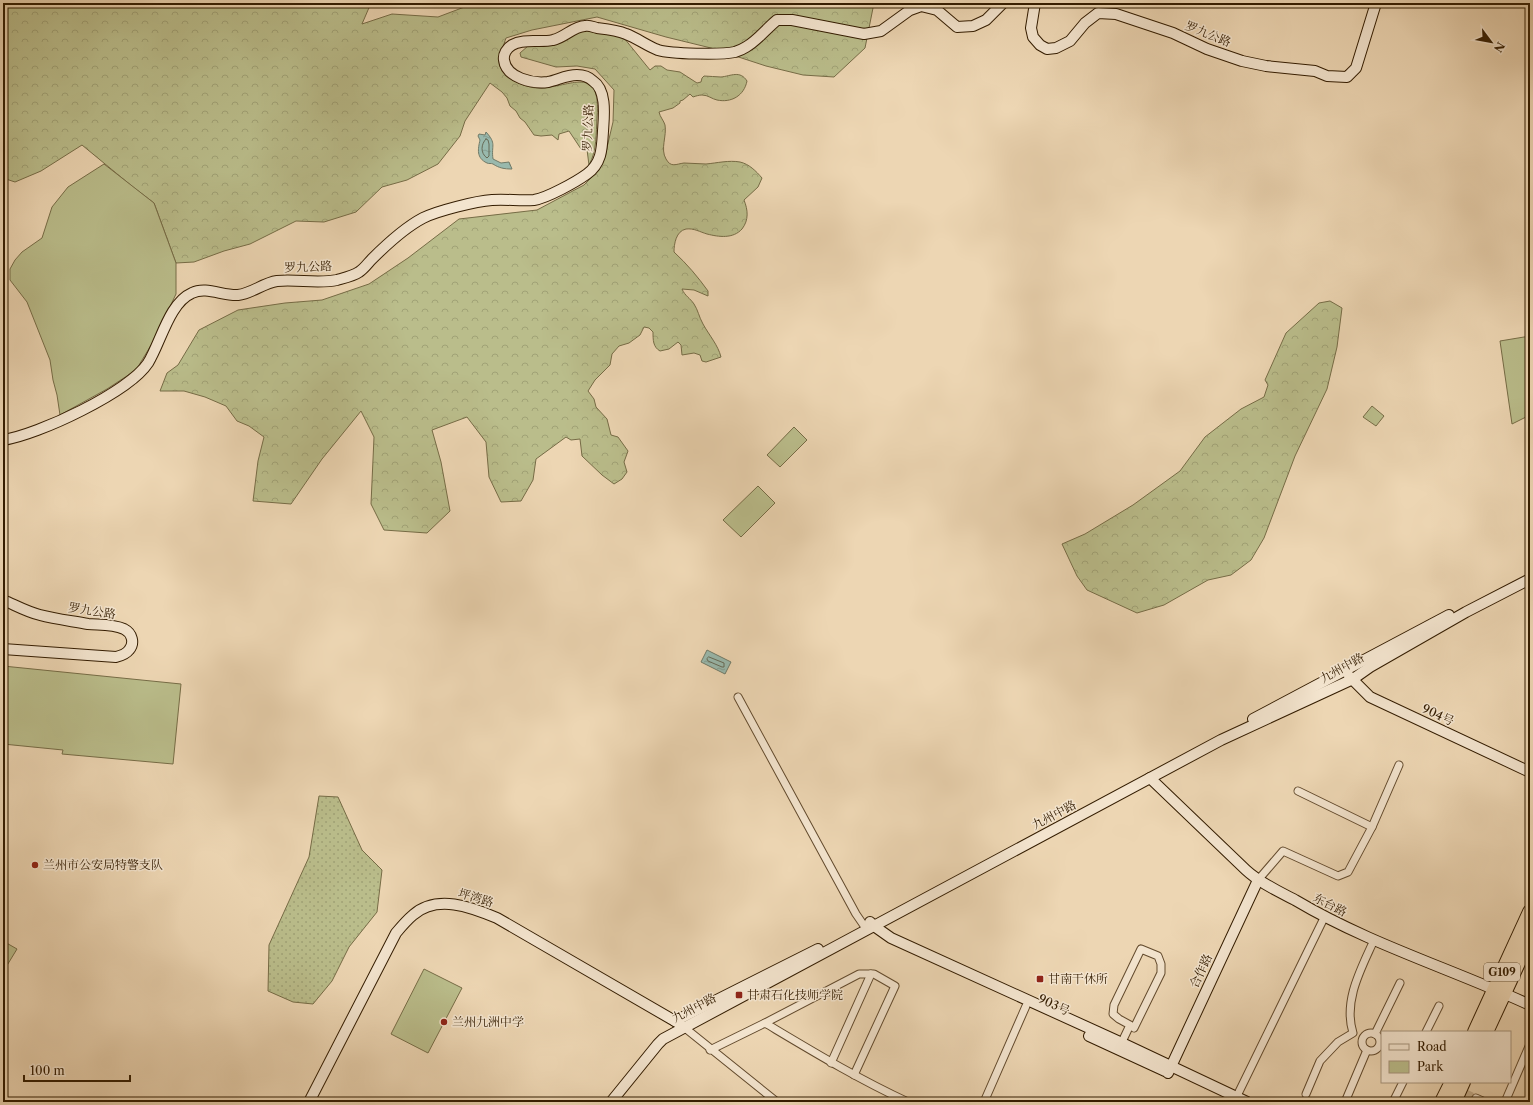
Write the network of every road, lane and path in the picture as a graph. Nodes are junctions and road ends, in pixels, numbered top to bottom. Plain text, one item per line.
1 (1003, 3) edge
2 (1035, 3) edge
3 (1376, 3) edge
4 (3, 440) edge
5 (1530, 572) edge
6 (1530, 579) edge
7 (3, 600) edge
8 (3, 649) edge
9 (1345, 669) junction
10 (1356, 677) junction
11 (738, 697) dead end
12 (1399, 765) dead end
13 (1530, 766) edge
14 (1530, 772) edge
15 (1150, 778) junction
16 (1298, 791) dead end
17 (1372, 827) junction
18 (1258, 880) junction
19 (1530, 912) edge
20 (1324, 918) junction
21 (869, 926) junction
22 (1530, 937) edge
23 (1374, 940) junction
24 (871, 974) junction
25 (1400, 983) dead end
26 (1499, 991) junction
27 (1530, 1005) edge
28 (1026, 1006) junction
29 (1438, 1006) dead end
30 (675, 1021) junction
31 (765, 1023) junction
32 (1130, 1025) junction
33 (684, 1028) junction
34 (1426, 1031) edge
35 (1476, 1031) edge
36 (1486, 1031) edge
37 (1353, 1033) junction
38 (1375, 1034) junction
39 (1363, 1038) junction
40 (1530, 1044) edge
41 (1120, 1046) junction
42 (1380, 1047) edge
43 (710, 1050) junction
44 (1367, 1050) junction
45 (831, 1063) junction
46 (1169, 1070) junction
47 (854, 1075) junction
48 (1402, 1083) edge
49 (1459, 1090) edge
50 (1306, 1094) dead end
51 (1476, 1098) dead end
52 (1234, 1100) edge
53 (309, 1102) edge
54 (611, 1102) edge
55 (777, 1102) edge
56 (908, 1102) edge
57 (984, 1102) edge
58 (1247, 1102) edge
59 (1344, 1102) edge
60 (1393, 1102) edge
61 (1442, 1102) edge
62 (1485, 1102) edge
63 (1505, 1102) edge

1 - 4 street, 罗九公路
2 - 3 street, 罗九公路
5 - 9 street
6 - 10 street, 九州中路
7 - 8 street, 罗九公路
9 - 10 street, 904号
9 - 21 street
10 - 13 street
10 - 14 street, 904号
10 - 15 street, 九州中路
11 - 21 street
12 - 17 street
15 - 18 street, 东台路
15 - 21 street, 九州中路
16 - 17 street
17 - 18 street
18 - 20 street, 东台路
18 - 46 street, 合作路
19 - 26 highway, G109
20 - 23 street, 东台路
20 - 52 street
21 - 28 street, 903号
21 - 30 street
21 - 33 street, 九州中路
21 - 41 street
22 - 26 highway, G109
23 - 26 street, 东台路
23 - 37 street
24 - 31 street
24 - 45 street
24 - 47 street
25 - 38 street
26 - 27 street, 东台路
26 - 35 highway, G109
26 - 36 highway, G109
28 - 41 street, 903号
28 - 57 street
29 - 34 street
30 - 33 street, 坪湾路
30 - 53 street, 坪湾路
31 - 43 street
31 - 45 street
32 - 32 street
32 - 41 street
33 - 43 street
33 - 54 street, 九州中路
37 - 39 street
37 - 50 street
38 - 39 street
38 - 42 street
39 - 44 street
40 - 63 street
41 - 46 street, 903号
42 - 44 street
43 - 55 street
44 - 59 street
45 - 47 street
46 - 52 street, 903号
47 - 56 street
48 - 60 street
49 - 61 highway
51 - 62 street
52 - 58 street, 903号

